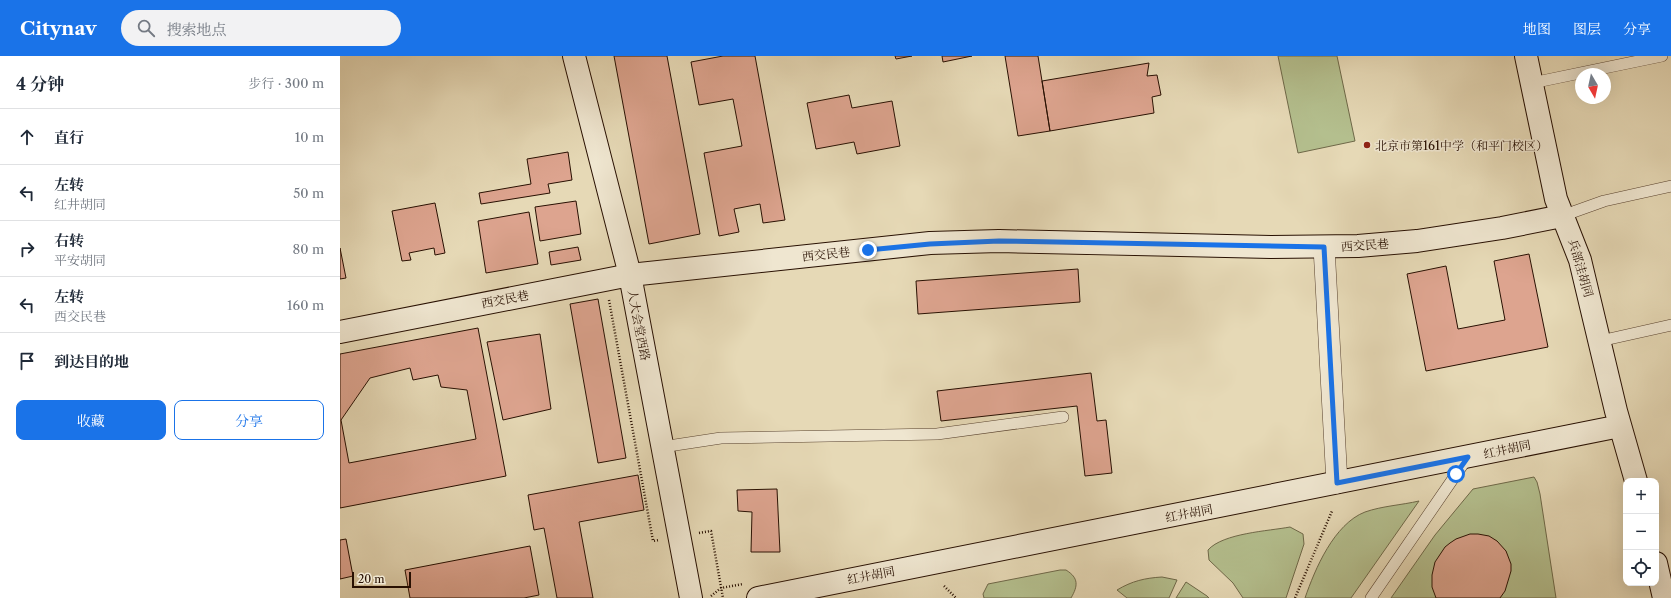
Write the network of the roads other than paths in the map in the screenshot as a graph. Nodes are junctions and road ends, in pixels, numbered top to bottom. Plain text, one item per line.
1 (574, 56) edge
2 (1526, 56) edge
3 (1662, 56) edge
4 (1532, 82) junction
5 (1671, 186) edge
6 (1562, 216) junction
7 (1324, 247) junction
8 (630, 275) junction
9 (1671, 325) edge
10 (340, 332) edge
11 (1600, 341) junction
12 (1063, 417) dead end
13 (1620, 426) junction
14 (662, 447) junction
15 (1468, 457) junction
16 (1635, 478) edge
17 (1337, 483) junction
18 (1659, 576) edge
19 (788, 595) edge
20 (691, 598) edge
21 (758, 598) edge
22 (1371, 598) edge
23 (1664, 598) edge

1 - 8 street, 人大会堂西路
2 - 4 street, 兵部洼胡同
3 - 4 lane
4 - 6 street, 兵部洼胡同
5 - 6 lane, 西交民巷
6 - 7 street, 西交民巷
6 - 11 street, 兵部洼胡同
7 - 8 street, 西交民巷
7 - 17 street
8 - 10 street, 西交民巷
8 - 14 street, 人大会堂西路
9 - 11 lane
11 - 13 street, 兵部洼胡同
12 - 14 lane
13 - 15 street, 红井胡同
13 - 16 street, 兵部洼胡同
14 - 20 street, 人大会堂西路
15 - 17 street, 红井胡同
15 - 22 lane
17 - 19 street, 红井胡同
18 - 23 street
19 - 21 street, 红井胡同

